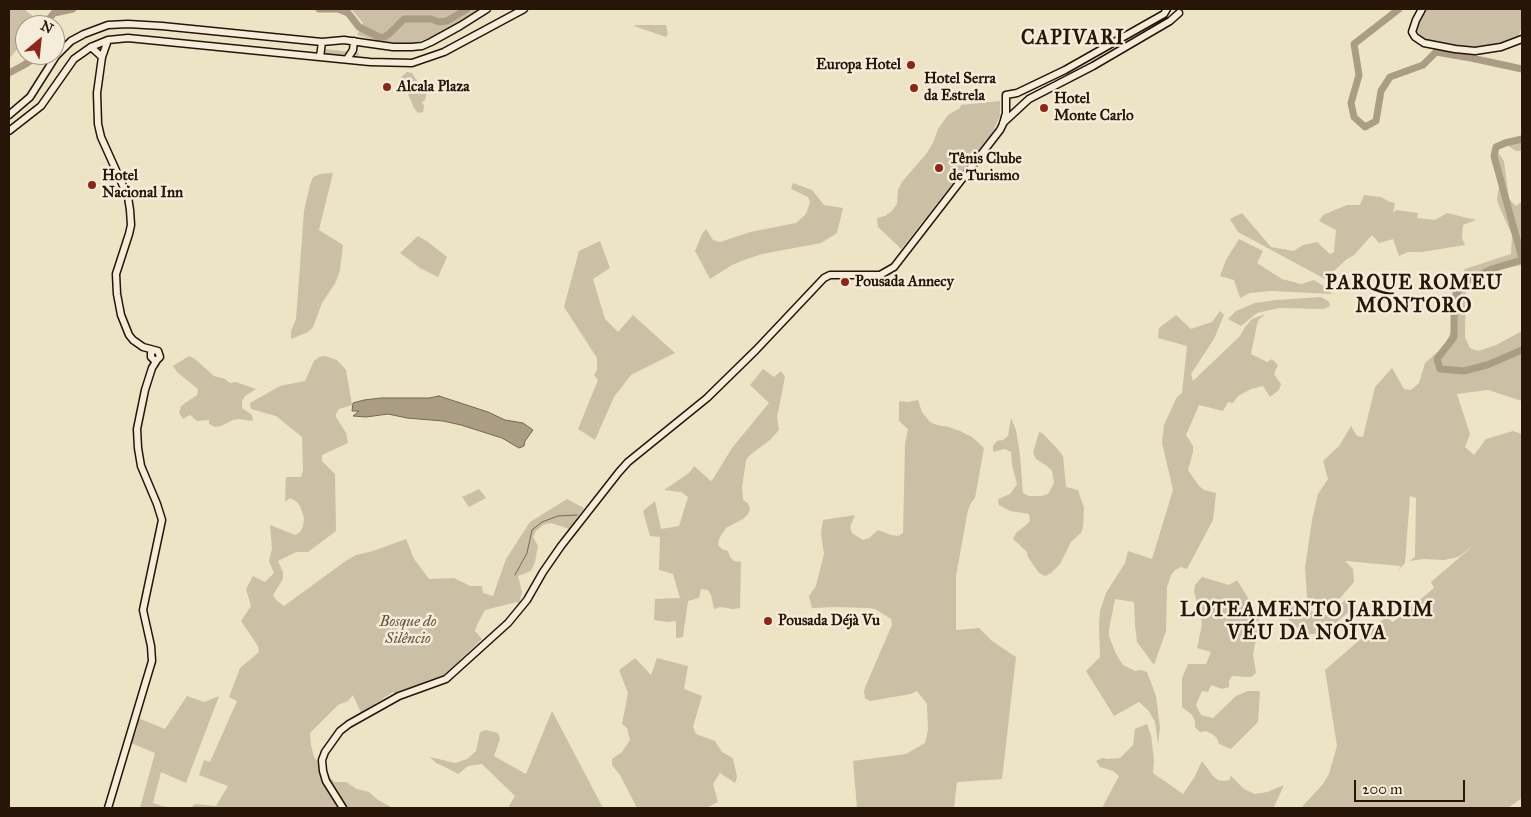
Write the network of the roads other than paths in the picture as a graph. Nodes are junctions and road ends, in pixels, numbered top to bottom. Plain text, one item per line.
1 (487, 9) edge
2 (524, 9) edge
3 (1166, 9) edge
4 (1171, 9) edge
5 (1422, 9) edge
6 (1180, 11) edge
7 (1522, 39) edge
8 (108, 40) junction
9 (354, 41) junction
10 (322, 42) junction
11 (91, 47) junction
12 (102, 57) junction
13 (324, 57) junction
14 (347, 59) junction
15 (1006, 100) junction
16 (1016, 110) junction
17 (9, 115) edge
18 (1003, 124) junction
19 (9, 131) edge
20 (108, 808) edge
21 (342, 808) edge

1 - 9 street
2 - 14 street
3 - 15 street
4 - 6 street
5 - 7 street
6 - 16 street
8 - 11 street
8 - 12 street
8 - 13 street
9 - 10 street
9 - 14 street
10 - 13 street
10 - 17 street
11 - 12 street
11 - 19 street
12 - 20 street
13 - 14 street
15 - 16 street
15 - 18 street
16 - 18 street
18 - 21 street

